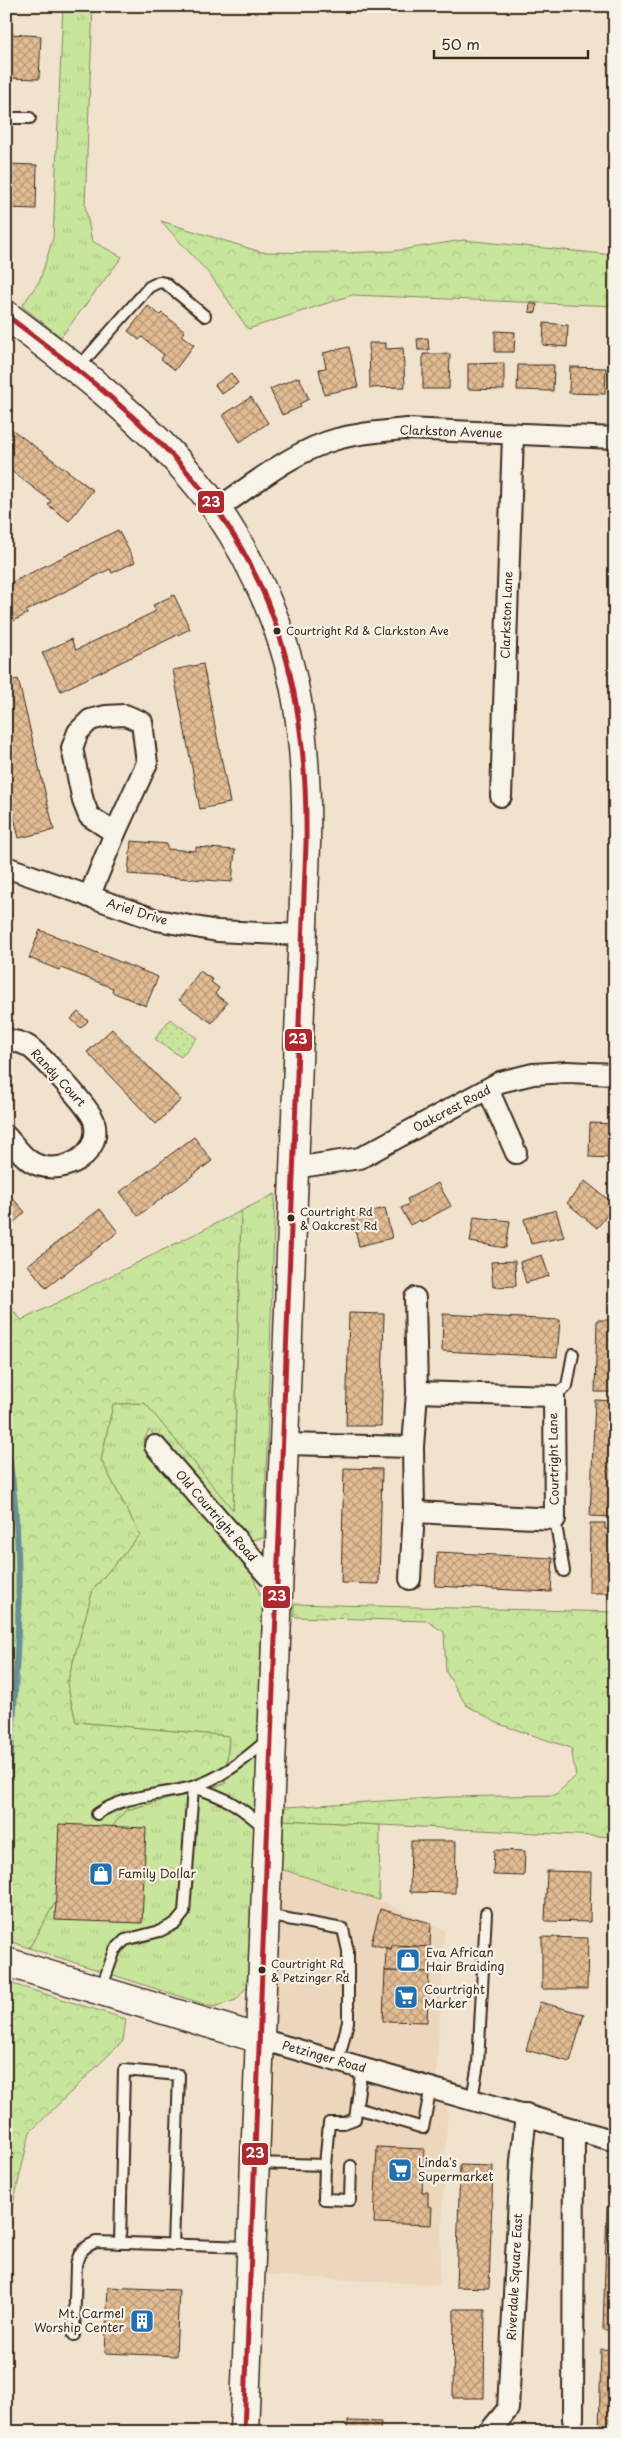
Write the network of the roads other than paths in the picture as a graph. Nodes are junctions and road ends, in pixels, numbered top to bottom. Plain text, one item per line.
1 (6, 118) edge
2 (30, 118) dead end
3 (6, 315) edge
4 (205, 316) dead end
5 (77, 369) junction
6 (513, 435) junction
7 (615, 438) edge
8 (217, 509) junction
9 (501, 796) dead end
10 (115, 833) junction
11 (6, 867) edge
12 (89, 896) junction
13 (302, 935) junction
14 (6, 1040) edge
15 (615, 1074) edge
16 (488, 1089) junction
17 (6, 1136) edge
18 (516, 1153) dead end
19 (294, 1168) junction
20 (415, 1298) dead end
21 (573, 1354) dead end
22 (417, 1392) junction
23 (554, 1396) junction
24 (284, 1444) junction
25 (156, 1446) dead end
26 (413, 1447) junction
27 (414, 1512) junction
28 (555, 1519) junction
29 (564, 1571) dead end
30 (410, 1579) dead end
31 (277, 1586) junction
32 (273, 1735) junction
33 (193, 1787) junction
34 (97, 1814) dead end
35 (268, 1831) junction
36 (486, 1913) dead end
37 (265, 1915) junction
38 (6, 1962) edge
39 (100, 1991) junction
40 (260, 2039) junction
41 (338, 2061) junction
42 (362, 2067) junction
43 (431, 2087) junction
44 (472, 2099) junction
45 (357, 2108) junction
46 (526, 2114) junction
47 (574, 2129) junction
48 (615, 2140) edge
49 (255, 2163) junction
50 (325, 2165) junction
51 (351, 2166) dead end
52 (120, 2243) junction
53 (173, 2245) junction
54 (251, 2247) junction
55 (74, 2335) dead end
56 (573, 2419) dead end
57 (244, 2432) edge
58 (488, 2432) edge

1 - 2 lane
3 - 5 street
4 - 5 lane
5 - 8 street
6 - 7 street, Clarkston Avenue
6 - 8 street, Clarkston Avenue
6 - 9 street, Clarkston Lane
8 - 13 street
10 - 10 street
10 - 12 street
11 - 12 street, Ariel Drive
12 - 13 street, Ariel Drive
13 - 19 street
14 - 17 street, Randy Court
15 - 16 street, Oakcrest Road
16 - 18 street
16 - 19 street, Oakcrest Road
19 - 24 street
20 - 22 street
21 - 23 lane
22 - 23 street, Courtright Lane
22 - 26 street
23 - 28 street, Courtright Lane
24 - 26 street
24 - 31 street
25 - 31 street, Old Courtright Road
26 - 27 street
27 - 28 street, Courtright Lane
27 - 30 street
28 - 29 lane
31 - 32 street
32 - 33 lane
32 - 35 street
33 - 34 lane
33 - 35 lane
33 - 39 lane
35 - 37 street
36 - 44 lane
37 - 40 street
37 - 41 lane
38 - 39 street, Petzinger Road
39 - 40 street, Petzinger Road
40 - 41 street, Petzinger Road
40 - 49 street
41 - 42 street, Petzinger Road
42 - 43 street, Petzinger Road
42 - 45 lane
43 - 44 street, Petzinger Road
43 - 45 lane
44 - 46 street, Petzinger Road
45 - 50 lane
46 - 47 street, Petzinger Road
46 - 58 street, Riverdale Square East
47 - 48 street, Petzinger Road
47 - 56 street
49 - 50 lane
49 - 54 street
50 - 51 lane
52 - 53 lane
52 - 53 lane
52 - 55 lane
53 - 54 lane
54 - 57 street

